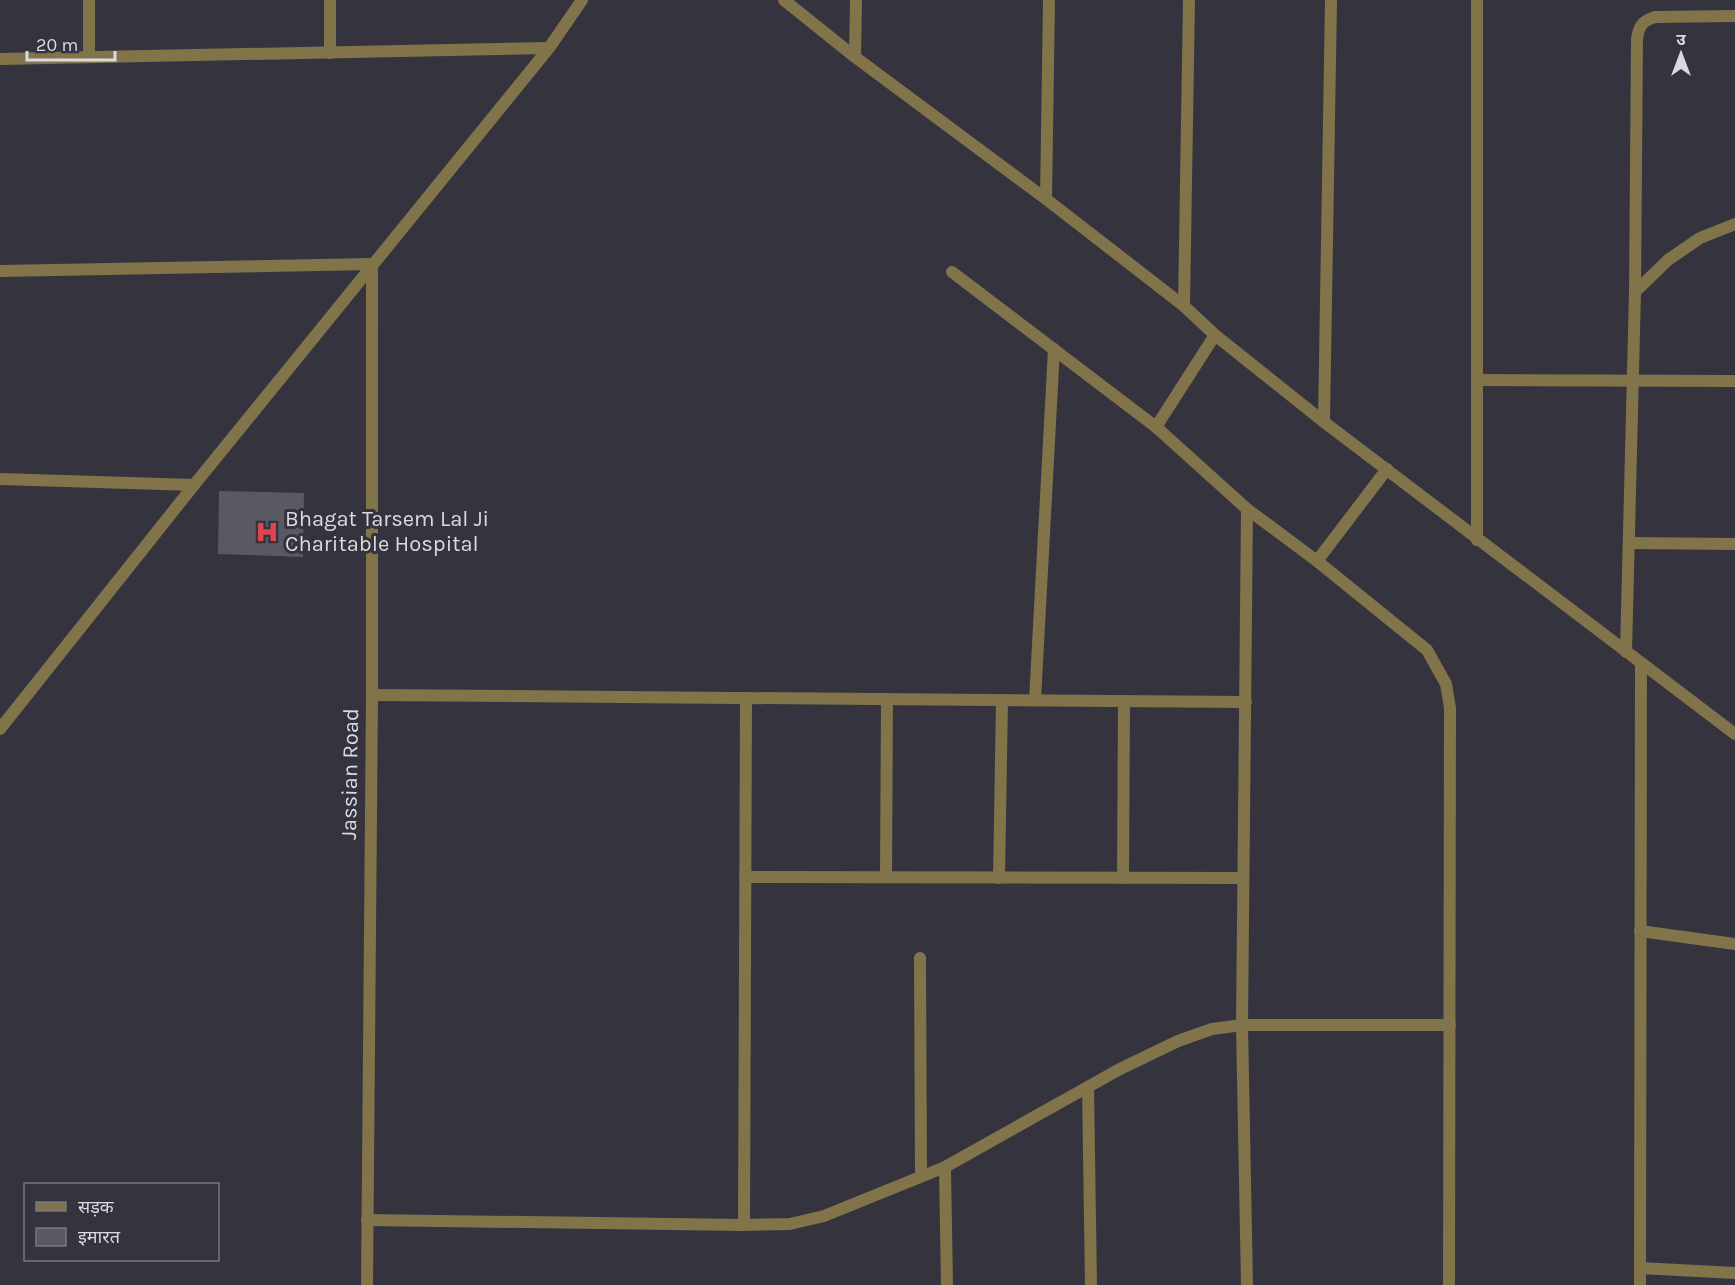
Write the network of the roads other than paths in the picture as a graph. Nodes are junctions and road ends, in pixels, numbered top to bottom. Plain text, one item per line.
1 (89, 0) edge
2 (330, 0) edge
3 (582, 0) edge
4 (784, 0) edge
5 (856, 0) edge
6 (1049, 0) edge
7 (1190, 0) edge
8 (1332, 0) edge
9 (1477, 0) edge
10 (1735, 16) edge
11 (549, 48) junction
12 (330, 52) junction
13 (89, 57) junction
14 (855, 57) junction
15 (0, 59) edge
16 (1046, 199) junction
17 (1735, 224) edge
18 (372, 264) junction
19 (0, 271) edge
20 (952, 272) dead end
21 (1635, 292) junction
22 (1184, 306) junction
23 (1215, 335) junction
24 (1054, 349) junction
25 (1477, 380) junction
26 (1634, 381) junction
27 (1735, 381) edge
28 (1324, 422) junction
29 (1156, 427) junction
30 (1387, 469) junction
31 (0, 479) edge
32 (194, 485) junction
33 (1247, 509) junction
34 (1477, 540) junction
35 (1629, 543) junction
36 (1735, 544) edge
37 (1317, 561) junction
38 (1626, 652) junction
39 (1641, 663) junction
40 (372, 695) junction
41 (746, 698) junction
42 (887, 699) junction
43 (1002, 700) junction
44 (1035, 700) junction
45 (1124, 701) junction
46 (1246, 702) junction
47 (0, 729) edge
48 (1735, 734) edge
49 (745, 877) junction
50 (886, 877) junction
51 (999, 878) junction
52 (1123, 878) junction
53 (1243, 878) junction
54 (1640, 931) junction
55 (1735, 944) edge
56 (920, 958) dead end
57 (1242, 1025) junction
58 (1450, 1025) junction
59 (1088, 1087) junction
60 (945, 1167) junction
61 (921, 1176) junction
62 (367, 1220) junction
63 (744, 1225) junction
64 (1640, 1268) junction
65 (1735, 1273) edge
66 (367, 1285) edge
67 (947, 1285) edge
68 (1091, 1285) edge
69 (1247, 1285) edge
70 (1449, 1285) edge
71 (1640, 1285) edge

1 - 13 street
2 - 12 street
3 - 11 street
4 - 14 street
5 - 14 street
6 - 16 street
7 - 22 street
8 - 28 street
9 - 25 street
10 - 21 street
11 - 12 street
11 - 18 street
12 - 13 street
13 - 15 street
14 - 16 street
16 - 22 street
17 - 21 street
18 - 19 street
18 - 32 street
18 - 40 street, Jassian Road
20 - 24 street
21 - 26 street
22 - 23 street
23 - 28 street
23 - 29 street
24 - 29 street
24 - 44 street
25 - 26 street
25 - 34 street
26 - 27 street
26 - 35 street
28 - 30 street
29 - 33 street
30 - 34 street
30 - 37 street
31 - 32 street
32 - 47 street
33 - 37 street
33 - 46 street
34 - 38 street
35 - 36 street
35 - 38 street
37 - 58 street
38 - 39 street
39 - 48 street
39 - 54 street
40 - 41 street
40 - 62 street, Jassian Road
41 - 42 street
41 - 49 street
42 - 43 street
42 - 50 street
43 - 44 street
43 - 51 street
44 - 45 street
45 - 46 street
45 - 52 street
46 - 53 street
49 - 50 street
49 - 63 street
50 - 51 street
51 - 52 street
52 - 53 street
53 - 57 street
54 - 55 street
54 - 64 street
56 - 61 street
57 - 58 street
57 - 59 street
57 - 69 street
58 - 70 street
59 - 60 street
59 - 68 street
60 - 61 street
60 - 67 street
61 - 63 street
62 - 63 street
62 - 66 street, Jassian Road
64 - 65 street
64 - 71 street

